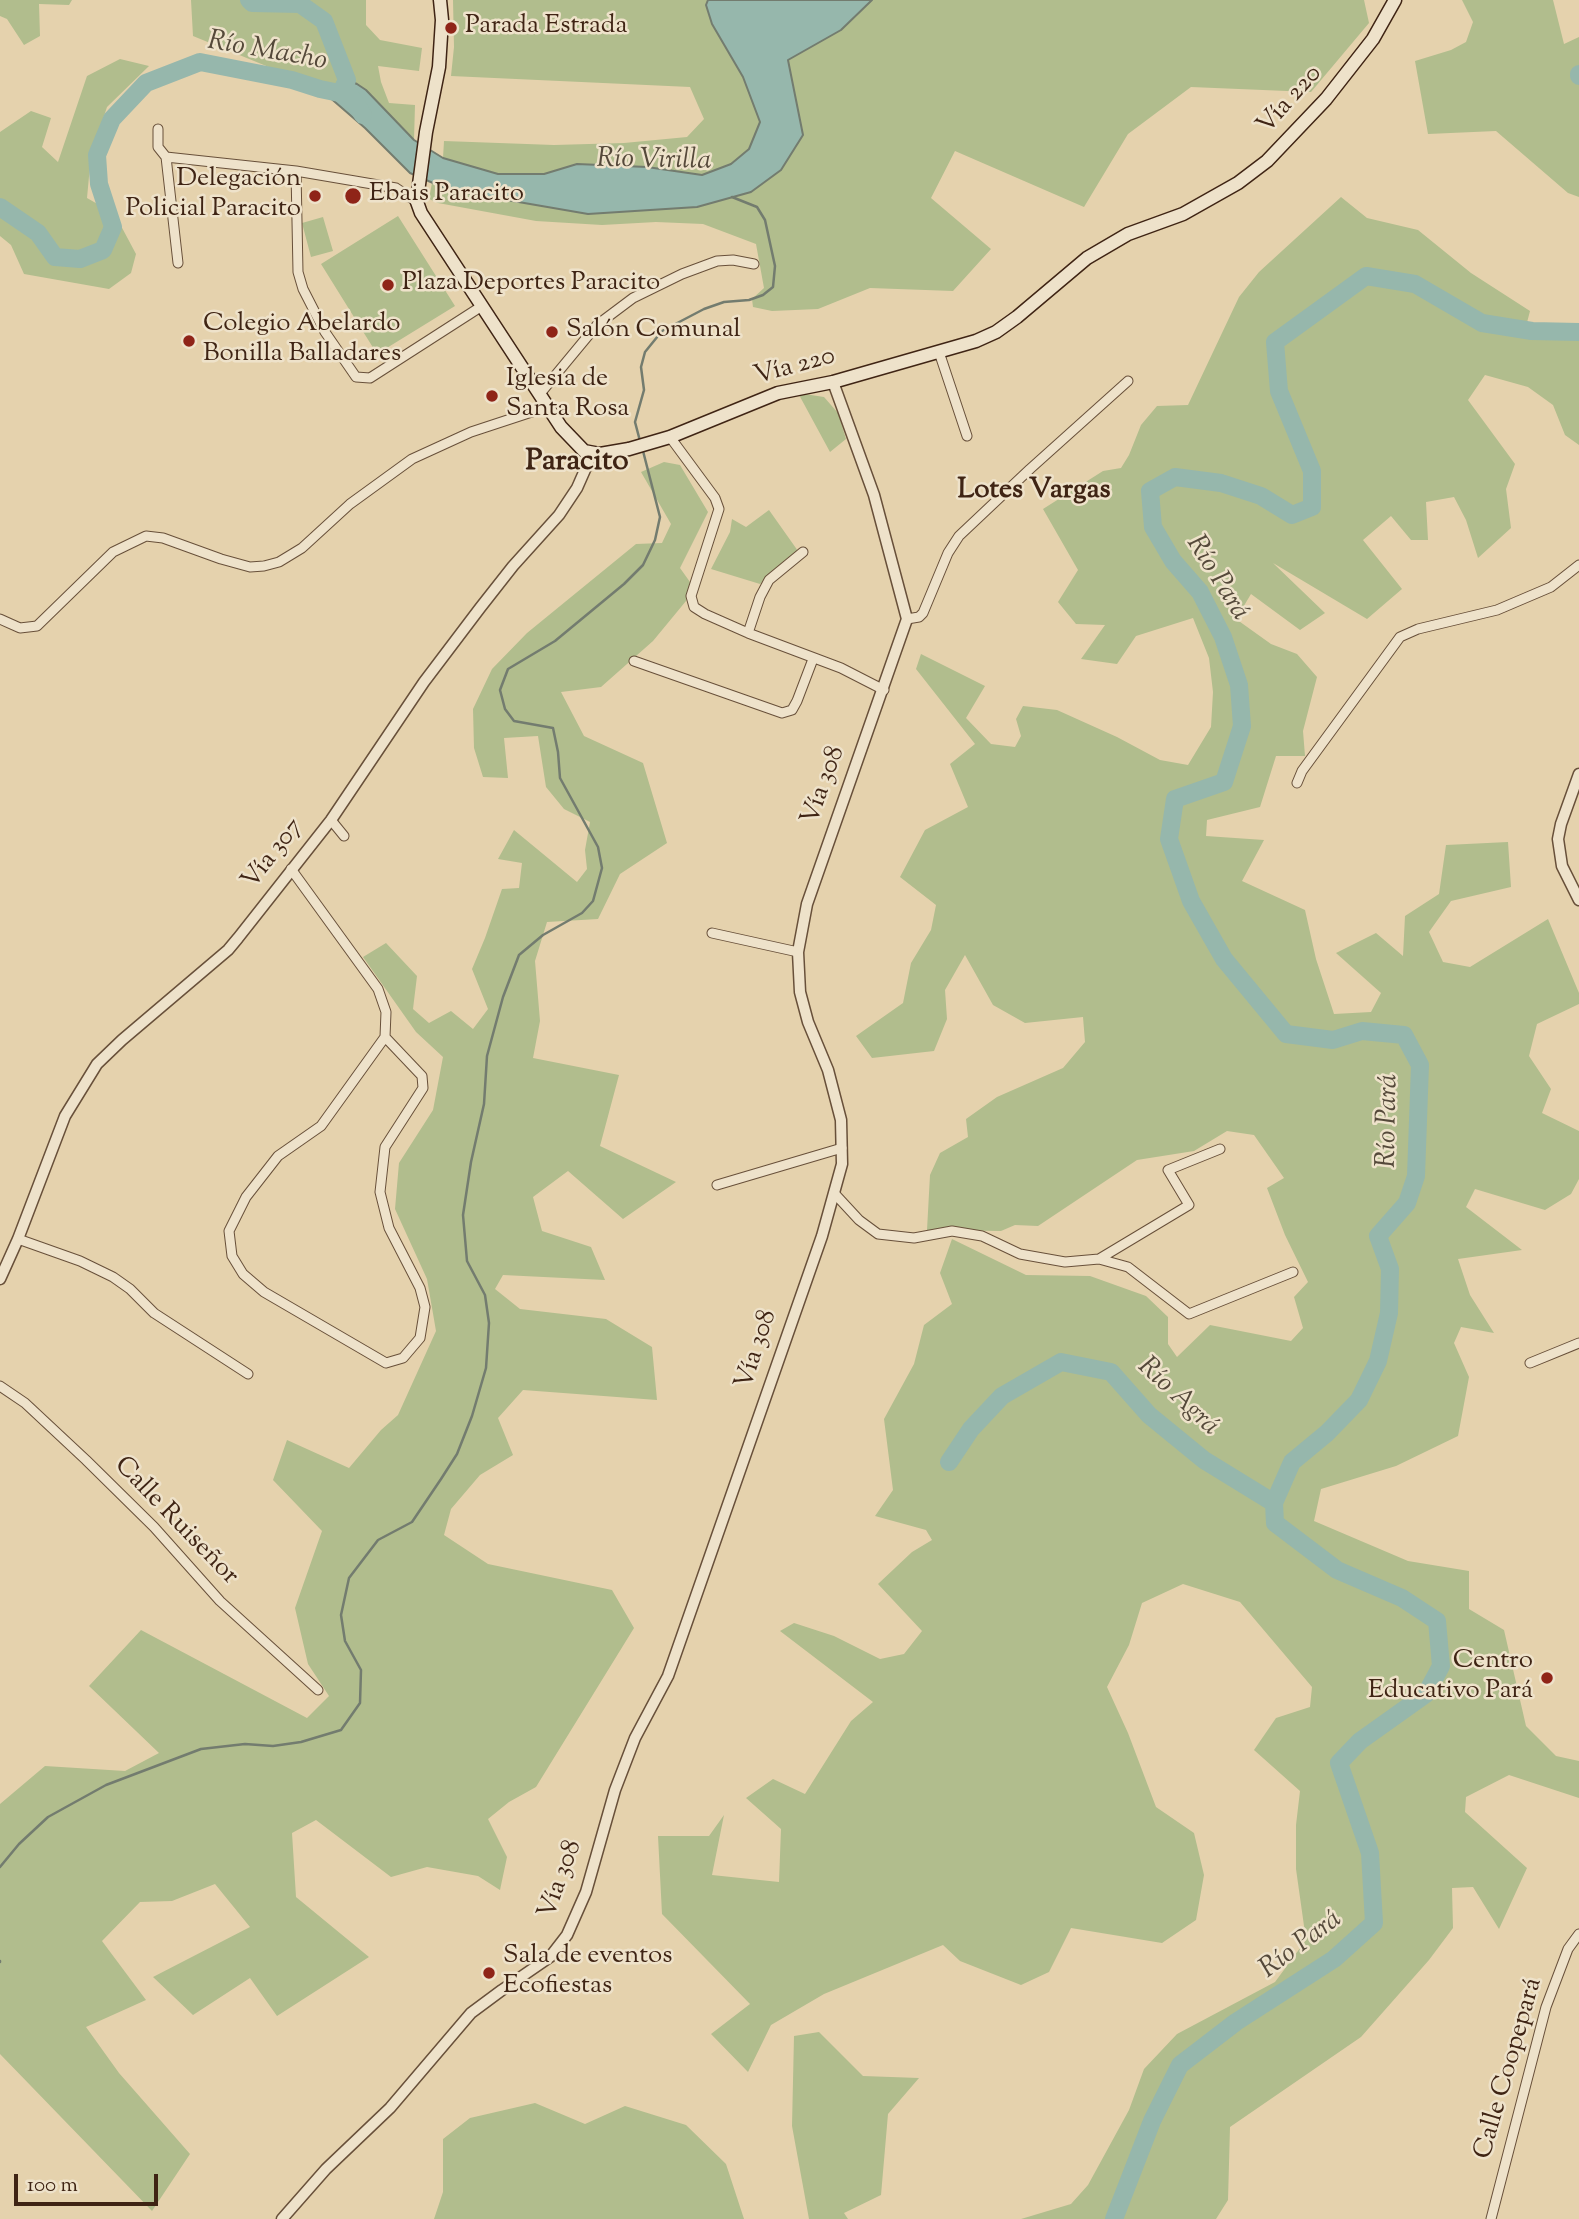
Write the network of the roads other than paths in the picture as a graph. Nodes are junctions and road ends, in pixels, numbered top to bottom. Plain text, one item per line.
1 (440, 0) edge
2 (1395, 0) edge
3 (158, 129) dead end
4 (166, 157) junction
5 (296, 171) junction
6 (418, 197) junction
7 (178, 263) dead end
8 (754, 264) dead end
9 (482, 306) junction
10 (939, 352) junction
11 (1128, 381) dead end
12 (833, 382) junction
13 (539, 395) junction
14 (547, 407) junction
15 (967, 436) dead end
16 (670, 437) junction
17 (592, 454) junction
18 (803, 552) dead end
19 (1579, 565) edge
20 (907, 619) junction
21 (0, 620) edge
22 (748, 633) junction
23 (813, 659) junction
24 (634, 660) dead end
25 (884, 690) junction
26 (1579, 774) edge
27 (1297, 783) dead end
28 (331, 820) junction
29 (344, 836) dead end
30 (291, 869) junction
31 (1579, 900) edge
32 (712, 933) dead end
33 (797, 951) junction
34 (385, 1037) junction
35 (842, 1149) junction
36 (1220, 1149) dead end
37 (717, 1185) dead end
38 (834, 1193) junction
39 (18, 1239) junction
40 (1099, 1259) junction
41 (1293, 1272) dead end
42 (0, 1279) edge
43 (1579, 1343) edge
44 (1530, 1363) dead end
45 (248, 1374) dead end
46 (0, 1386) edge
47 (318, 1690) dead end
48 (1579, 1934) edge
49 (282, 2219) edge
50 (1491, 2219) edge

1 - 6 main road
2 - 10 main road, Vía 220
3 - 4 street
4 - 5 street
4 - 7 street
5 - 6 street
5 - 9 street
6 - 9 main road
8 - 13 street
9 - 13 main road
10 - 12 main road, Vía 220
10 - 15 street
11 - 20 street
12 - 16 main road, Vía 220
12 - 20 street
13 - 14 main road
14 - 17 main road
14 - 21 street
16 - 17 main road, Vía 220
16 - 22 street
17 - 28 street, Vía 307
18 - 22 street
19 - 27 street
20 - 25 street, Vía 308
22 - 23 street
23 - 24 street
23 - 25 street
25 - 33 street, Vía 308
26 - 31 street
28 - 29 street
28 - 30 street, Vía 307
30 - 34 street
30 - 39 street, Vía 307
32 - 33 street
33 - 35 street, Vía 308
34 - 34 street
35 - 37 street
35 - 38 street, Vía 308
36 - 40 street
38 - 40 street
38 - 49 street, Vía 308
39 - 42 street, Vía 307
39 - 45 street
40 - 41 street
43 - 44 street
46 - 47 street, Calle Ruiseñor
48 - 50 street, Calle Coopepará

